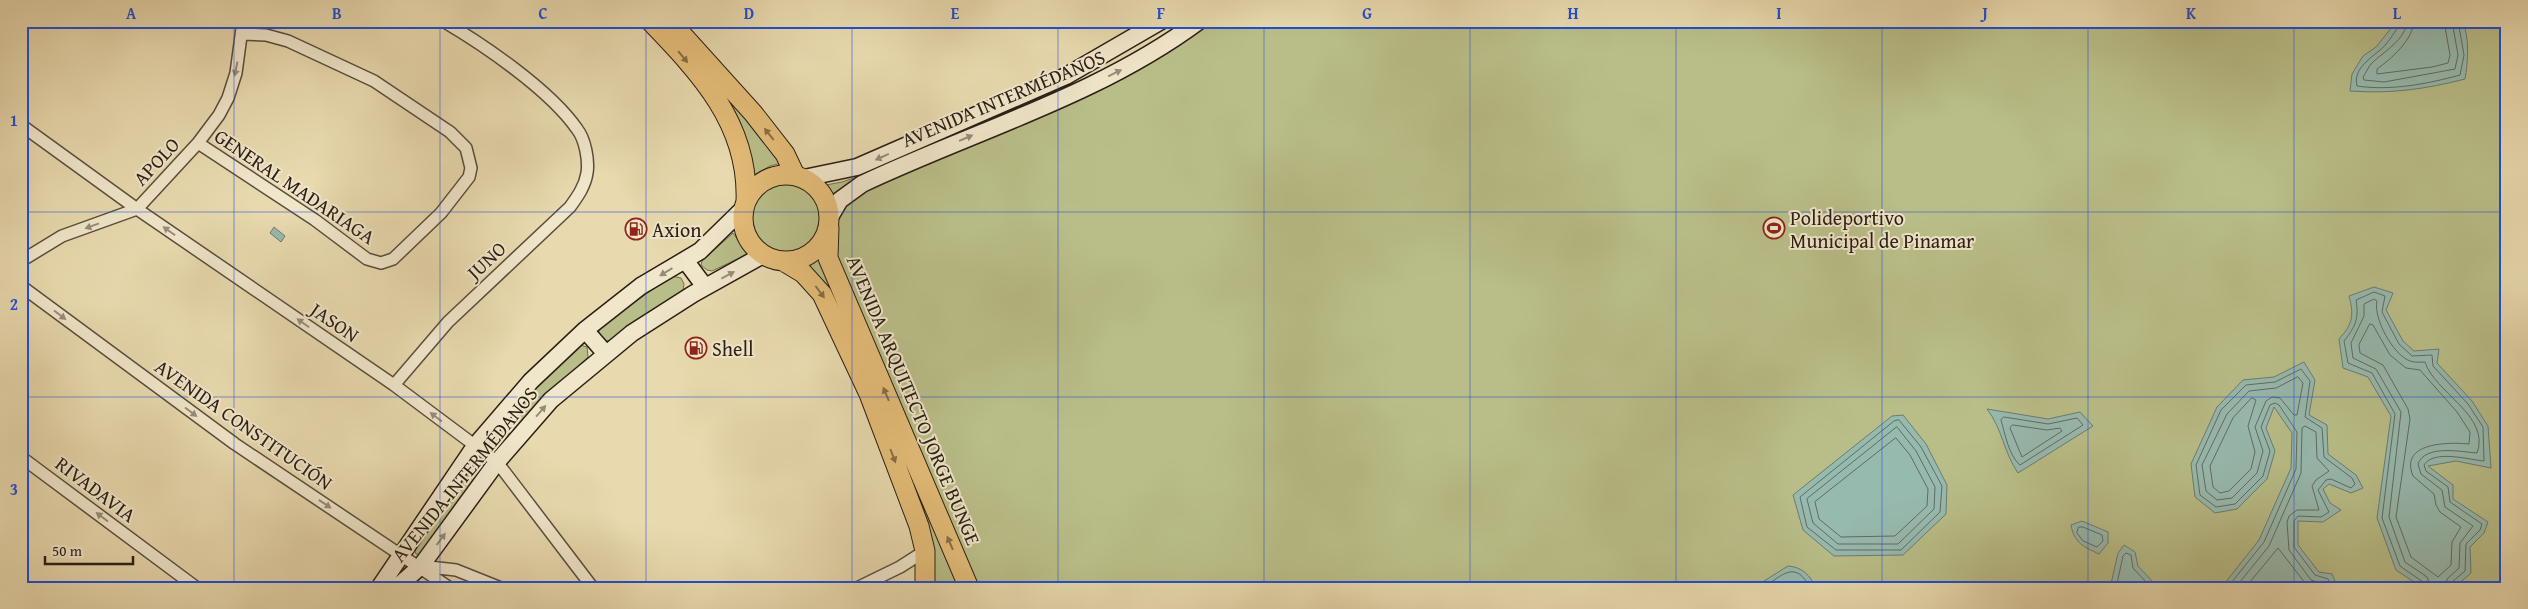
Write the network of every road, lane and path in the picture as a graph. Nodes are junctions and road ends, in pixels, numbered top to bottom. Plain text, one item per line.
1 (243, 21) edge
2 (443, 21) edge
3 (650, 21) edge
4 (670, 21) edge
5 (1161, 21) edge
6 (1199, 21) edge
7 (242, 34) junction
8 (21, 125) edge
9 (198, 143) junction
10 (800, 177) junction
11 (745, 204) junction
12 (137, 209) junction
13 (829, 222) junction
14 (763, 255) junction
15 (685, 260) junction
16 (21, 261) edge
17 (783, 261) junction
18 (21, 286) edge
19 (705, 287) junction
20 (586, 330) junction
21 (606, 354) junction
22 (394, 386) junction
23 (475, 446) junction
24 (21, 456) edge
25 (497, 462) junction
26 (926, 551) junction
27 (401, 553) junction
28 (421, 566) junction
29 (197, 588) edge
30 (379, 588) edge
31 (396, 588) edge
32 (450, 588) edge
33 (501, 588) edge
34 (593, 588) edge
35 (857, 588) edge
36 (925, 588) edge
37 (969, 588) edge

1 - 7 street, APOLO
2 - 22 street, JUNO
3 -> 11 main road
10 -> 4 main road
5 -> 10 main road
13 -> 6 main road, AVENIDA INTERMÉDANOS
7 -> 9 street, APOLO
7 - 9 street, GENERAL MADARIAGA
8 - 12 street, JASON
9 - 12 street, APOLO
10 - 11 main road
10 - 13 main road
11 - 14 main road
11 - 15 main road, AVENIDA INTERMÉDANOS
12 -> 16 street, APOLO
22 -> 12 street, JASON
13 - 17 main road
37 -> 13 main road, AVENIDA ARQUITECTO JORGE BUNGE
14 - 17 main road
19 -> 14 main road, AVENIDA INTERMÉDANOS
15 - 19 main road
15 -> 20 main road, AVENIDA INTERMÉDANOS
17 -> 26 main road, AVENIDA ARQUITECTO JORGE BUNGE
18 -> 27 street, AVENIDA CONSTITUCIÓN
19 - 21 main road, AVENIDA INTERMÉDANOS
20 - 21 main road
20 - 23 main road, AVENIDA INTERMÉDANOS
25 -> 21 main road, AVENIDA INTERMÉDANOS
23 -> 22 street, JASON
23 - 25 street, JASON
23 - 27 main road, AVENIDA INTERMÉDANOS
29 -> 24 street, RIVADAVIA
28 -> 25 main road, AVENIDA INTERMÉDANOS
25 - 34 street, JASON
26 - 35 street
26 - 36 main road, AVENIDA ARQUITECTO JORGE BUNGE
27 - 28 street, AVENIDA CONSTITUCIÓN
27 - 30 main road, AVENIDA INTERMÉDANOS
28 - 31 main road, AVENIDA INTERMÉDANOS
28 - 32 street, AVENIDA CONSTITUCIÓN
28 - 33 street

